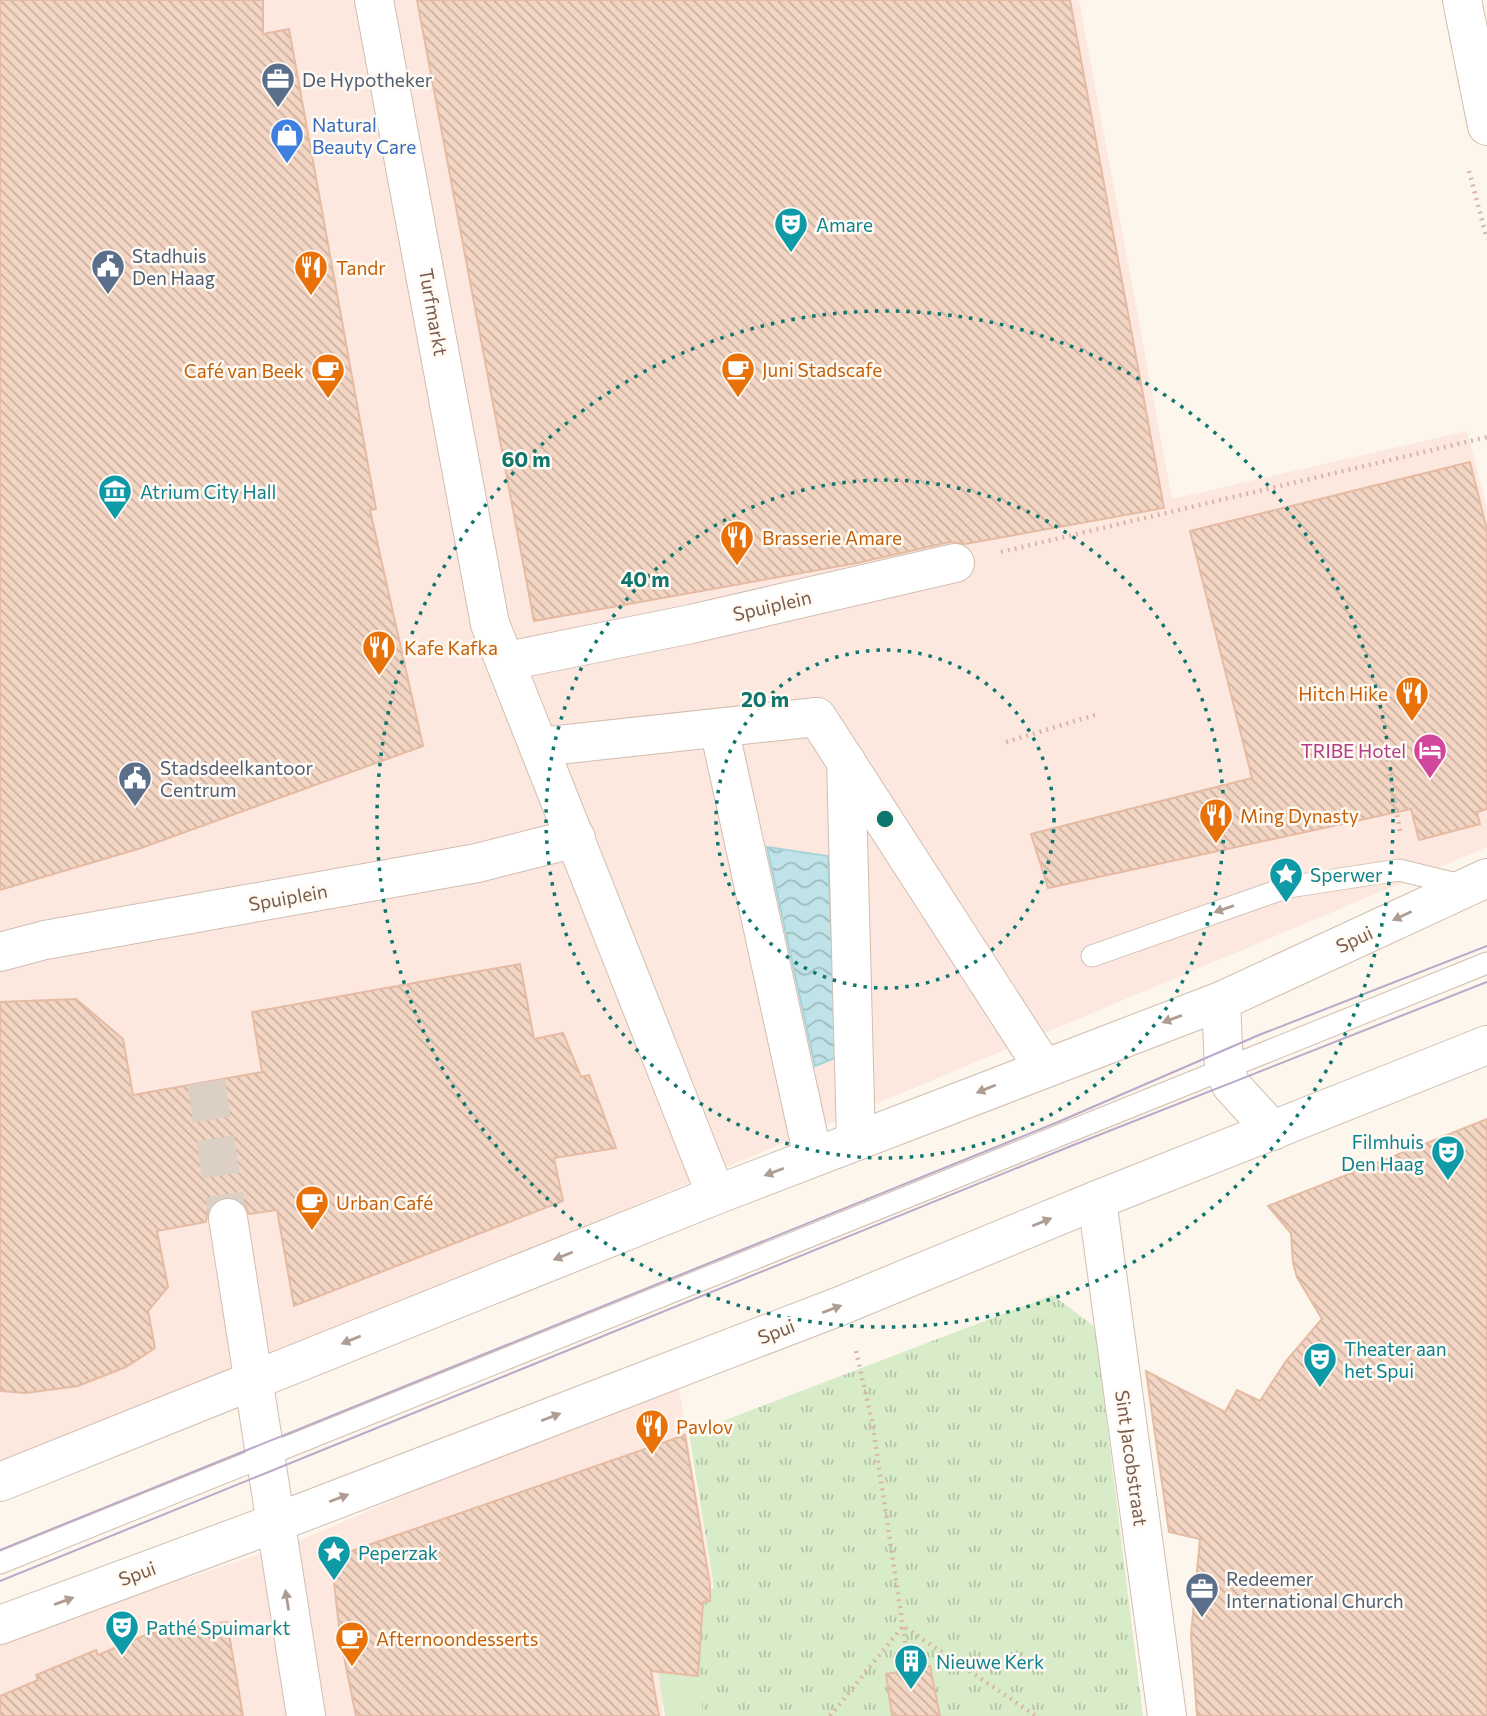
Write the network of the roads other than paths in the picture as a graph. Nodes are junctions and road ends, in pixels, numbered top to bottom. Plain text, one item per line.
1 (374, 0) edge
2 (1462, 0) edge
3 (1487, 126) edge
4 (955, 563) road end
5 (507, 662) junction
6 (719, 728) junction
7 (540, 747) junction
8 (846, 761) junction
9 (576, 838) junction
10 (1476, 882) edge
11 (0, 952) edge
12 (1092, 956) dead end
13 (1487, 963) edge
14 (1221, 1001) junction
15 (1487, 1045) edge
16 (1042, 1067) junction
17 (1224, 1068) junction
18 (1273, 1131) junction
19 (856, 1141) junction
20 (813, 1157) junction
21 (716, 1195) junction
22 (1097, 1200) junction
23 (228, 1218) tunnel mouth
24 (255, 1378) junction
25 (265, 1459) junction
26 (0, 1482) edge
27 (275, 1523) junction
28 (0, 1563) edge
29 (0, 1625) edge
30 (306, 1716) edge
31 (1167, 1716) edge

1 - 5 street, Turfmarkt
2 - 3 street
4 - 5 street, Spuiplein
5 - 7 street
6 - 7 street
6 - 8 street
6 - 20 street
7 - 9 street
8 - 16 street
8 - 19 street
9 - 11 street, Spuiplein
9 - 21 street
10 -> 12 lane
10 -> 14 street, Spui
13 - 17 lane
14 -> 16 street, Spui
14 - 17 street
15 - 18 street, Spui
16 -> 19 street, Spui
17 - 18 street
17 - 25 lane
18 - 22 street, Spui
19 - 20 street, Spui
20 -> 21 street, Spui
21 -> 24 street, Spui
27 -> 22 street, Spui
22 - 31 street, Sint Jacobstraat
23 - 24 street
24 - 25 street
24 - 26 street, Spui
25 - 27 street
25 - 28 lane
29 -> 27 street, Spui
30 -> 27 street

